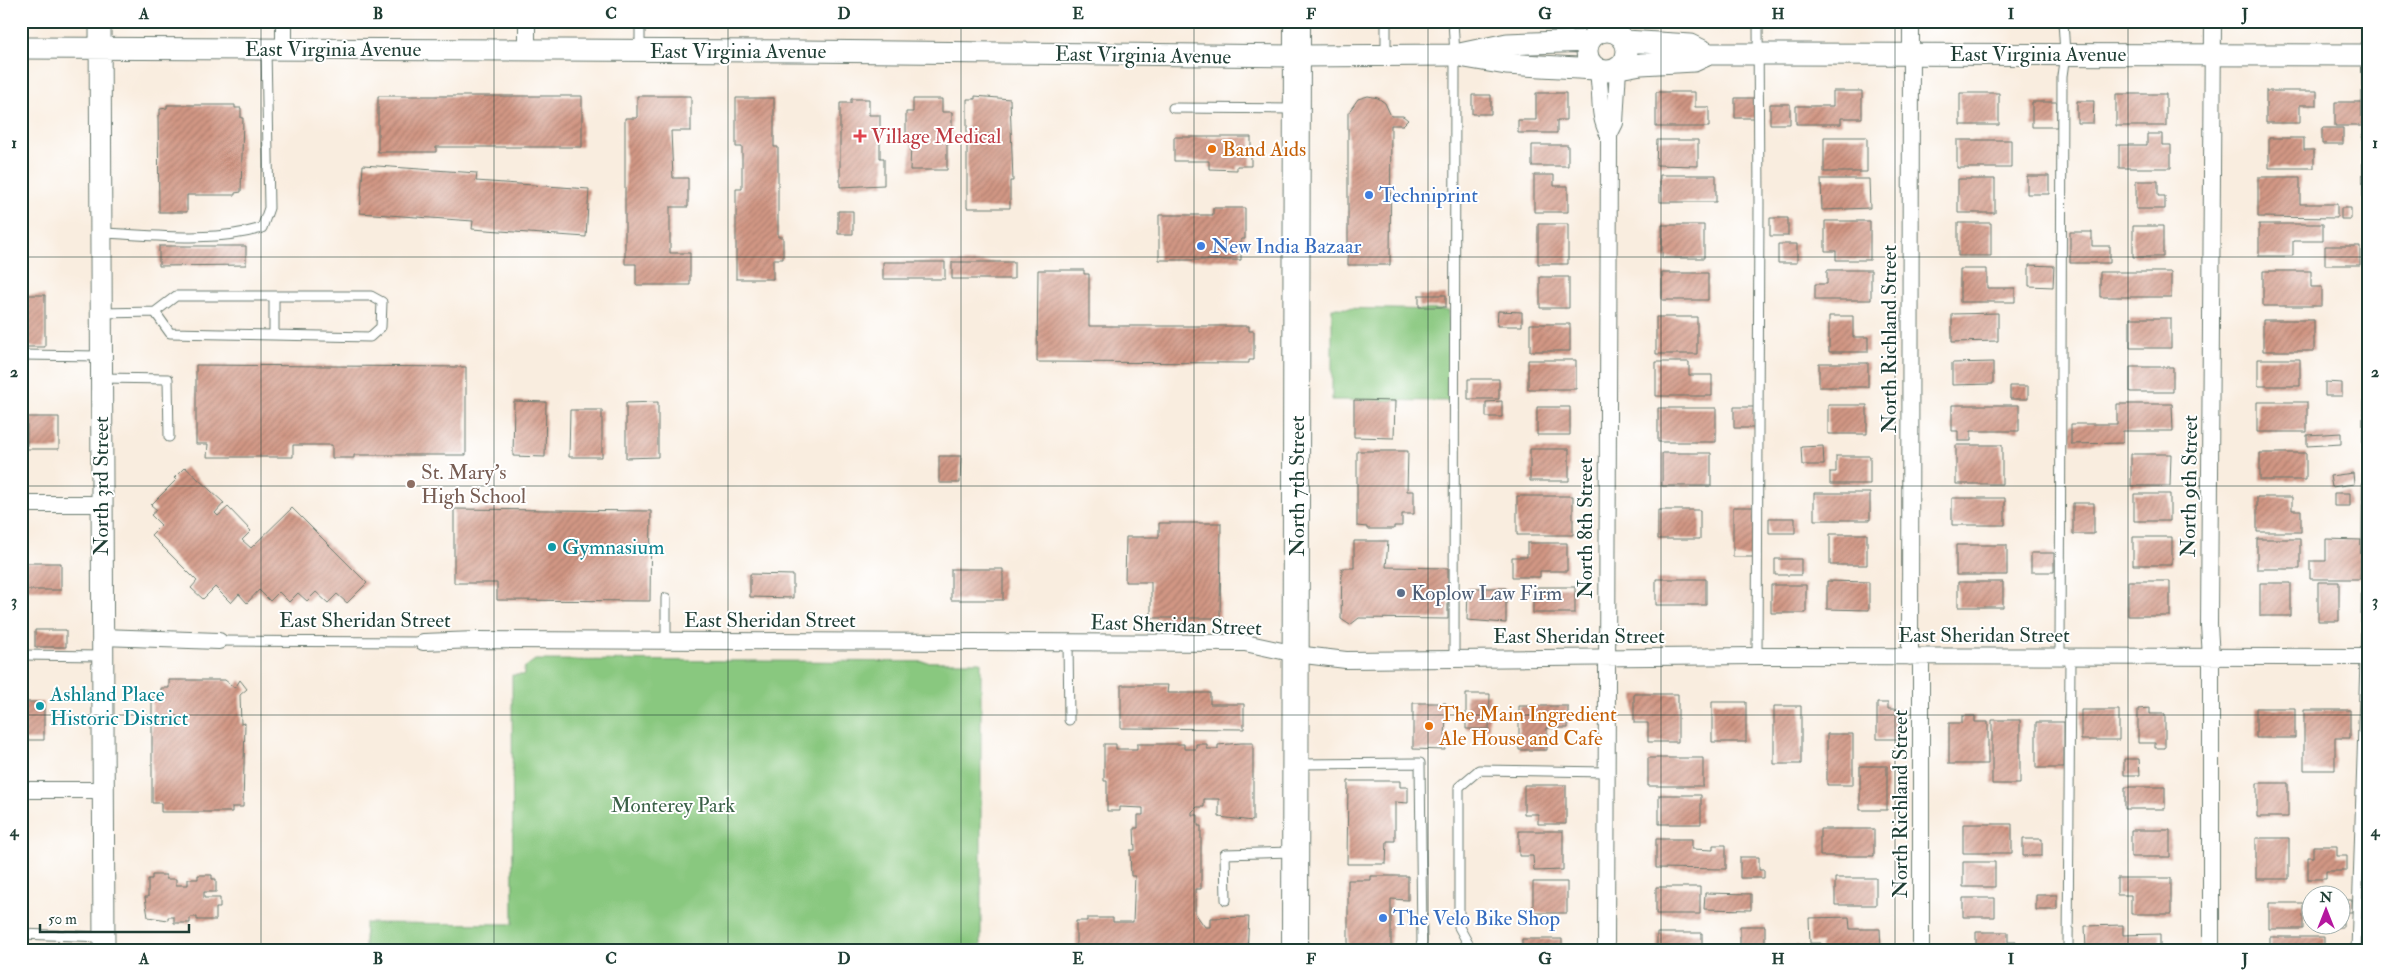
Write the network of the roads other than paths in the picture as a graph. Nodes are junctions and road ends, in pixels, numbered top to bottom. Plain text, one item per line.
1 (100, 21) edge
2 (284, 21) edge
3 (527, 21) edge
4 (640, 21) edge
5 (1297, 21) edge
6 (1386, 21) edge
7 (1453, 21) edge
8 (1758, 21) edge
9 (1912, 21) edge
10 (2063, 21) edge
11 (2213, 21) edge
12 (2366, 21) edge
13 (1594, 33) edge
14 (1621, 33) edge
15 (21, 48) edge
16 (100, 48) junction
17 (275, 48) junction
18 (527, 50) junction
19 (640, 50) junction
20 (1709, 54) junction
21 (1758, 54) junction
22 (1911, 54) junction
23 (2065, 54) junction
24 (2214, 54) junction
25 (1386, 55) junction
26 (1455, 55) junction
27 (2367, 55) edge
28 (1298, 56) junction
29 (1608, 68) junction
30 (1174, 108) dead end
31 (1297, 109) junction
32 (2368, 209) edge
33 (100, 233) junction
34 (274, 296) junction
35 (155, 312) junction
36 (101, 313) junction
37 (274, 334) junction
38 (21, 355) edge
39 (101, 356) junction
40 (101, 378) junction
41 (2368, 402) edge
42 (169, 437) dead end
43 (21, 504) edge
44 (101, 504) junction
45 (666, 598) dead end
46 (219, 641) joint
47 (666, 641) junction
48 (423, 642) joint
49 (1068, 643) junction
50 (101, 646) junction
51 (1296, 654) junction
52 (21, 655) edge
53 (1757, 656) junction
54 (2065, 656) junction
55 (1454, 657) junction
56 (1605, 657) junction
57 (1916, 657) junction
58 (2367, 657) edge
59 (2211, 658) junction
60 (1069, 720) dead end
61 (1296, 764) junction
62 (1605, 772) junction
63 (21, 790) edge
64 (102, 790) junction
65 (1296, 852) junction
66 (1226, 900) dead end
67 (21, 934) edge
68 (103, 944) edge
69 (1295, 951) edge
70 (1419, 951) edge
71 (1472, 951) edge
72 (1606, 951) edge
73 (1921, 951) edge
74 (2068, 951) edge
75 (2211, 951) edge
76 (2356, 951) edge

1 - 16 street, North 3rd Street
2 - 17 street
3 - 18 street
4 - 19 lane
5 - 28 main road, North 7th Street
6 - 25 lane
7 - 26 lane
8 - 21 lane
9 - 22 street, North Richland Street
10 - 23 lane
11 - 24 street, North 9th Street
12 - 27 lane
13 - 14 street
13 - 26 street, East Virginia Avenue
13 - 29 street
14 - 20 street, East Virginia Avenue
14 - 29 street
15 - 16 street, East Virginia Avenue
16 - 17 street, East Virginia Avenue
16 - 33 street, North 3rd Street
17 - 18 street, East Virginia Avenue
17 - 33 lane
18 - 19 street, East Virginia Avenue
19 - 28 street, East Virginia Avenue
20 - 21 street, East Virginia Avenue
20 - 29 street, East Virginia Avenue
21 - 22 street, East Virginia Avenue
21 - 53 lane
22 - 23 street, East Virginia Avenue
22 - 57 street, North Richland Street
23 - 24 street, East Virginia Avenue
23 - 54 lane
24 - 27 street, East Virginia Avenue
24 - 59 street, North 9th Street
25 - 26 street, East Virginia Avenue
25 - 28 street, East Virginia Avenue
26 - 29 street, East Virginia Avenue
26 - 55 lane
27 - 32 lane
28 - 31 main road, North 7th Street
29 - 56 street, North 8th Street
30 - 31 lane
31 - 51 main road, North 7th Street
33 - 36 street, North 3rd Street
34 - 35 lane
34 - 37 lane
34 - 37 lane
35 - 36 lane
35 - 37 lane
36 - 39 street, North 3rd Street
38 - 39 lane
39 - 40 street, North 3rd Street
40 - 42 lane
40 - 44 street, North 3rd Street
41 - 58 lane
43 - 44 street
44 - 50 street, North 3rd Street
45 - 47 lane
46 - 48 lane, East Sheridan Street
46 - 50 street, East Sheridan Street
47 - 48 street, East Sheridan Street
47 - 49 street, East Sheridan Street
49 - 51 street, East Sheridan Street
49 - 60 lane
50 - 52 lane
50 - 64 street, North 3rd Street
51 - 55 street, East Sheridan Street
51 - 61 main road, North 7th Street
53 - 56 street, East Sheridan Street
53 - 57 street, East Sheridan Street
54 - 57 street, East Sheridan Street
54 - 59 street, East Sheridan Street
54 - 74 lane
55 - 56 street, East Sheridan Street
56 - 62 street, North 8th Street
57 - 73 street, North Richland Street
58 - 59 street, East Sheridan Street
58 - 76 lane
59 - 75 street, North 9th Street
61 - 65 main road, North 7th Street
61 - 70 lane
62 - 71 lane
62 - 72 street, North 8th Street
63 - 64 street
64 - 68 street, North 3rd Street
65 - 66 lane
65 - 69 main road, North 7th Street
67 - 68 lane

